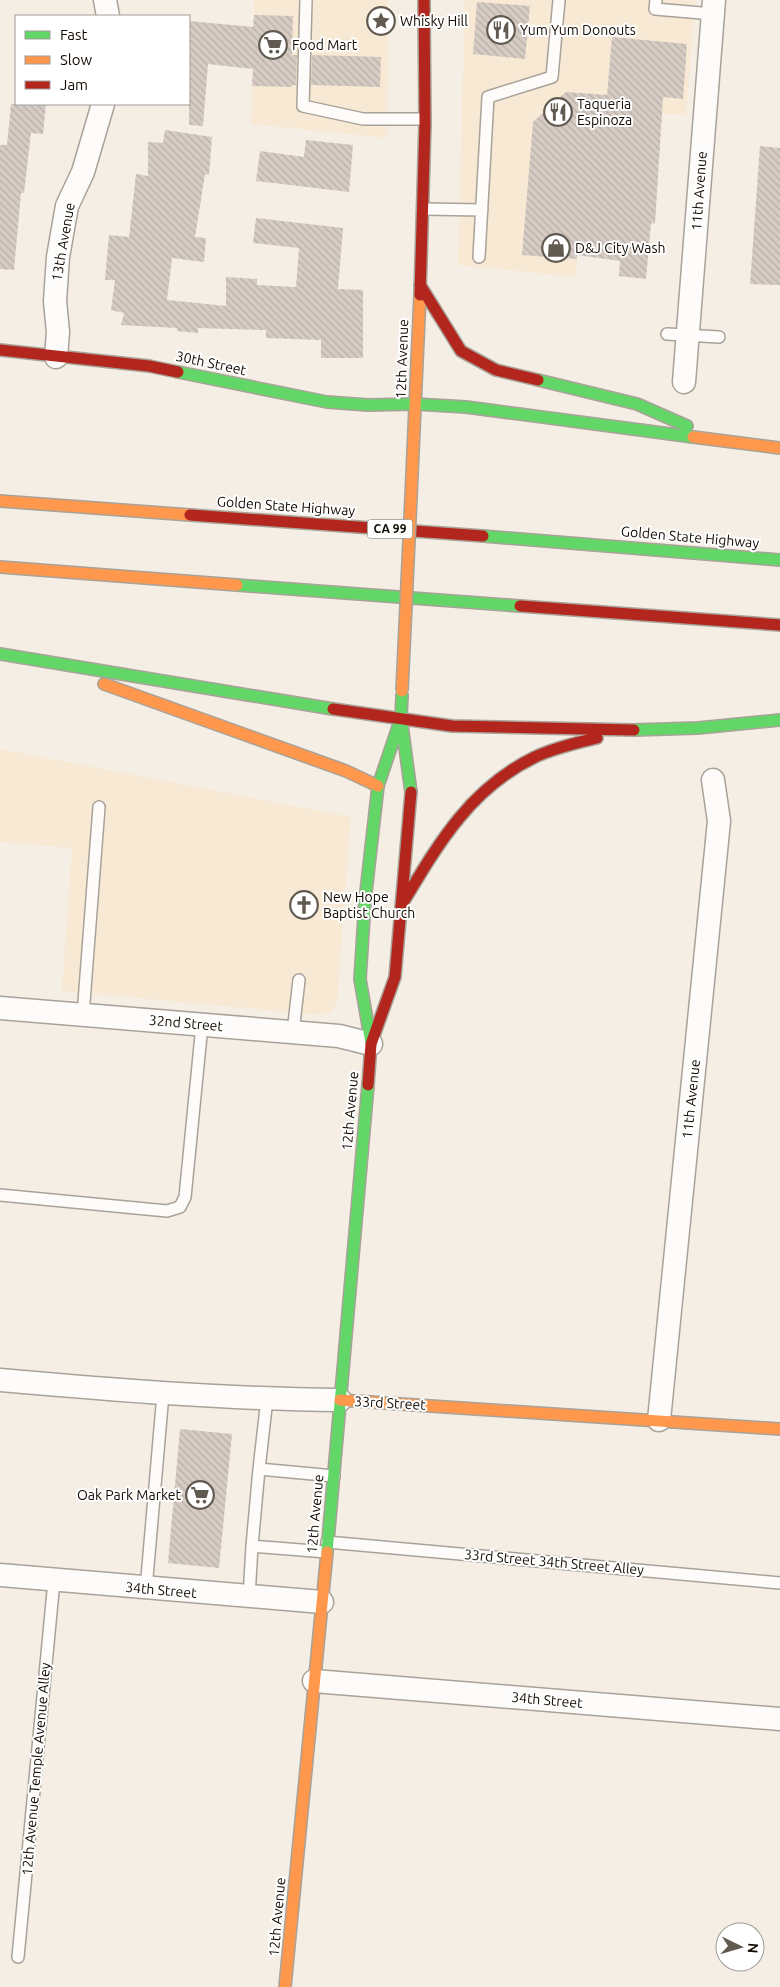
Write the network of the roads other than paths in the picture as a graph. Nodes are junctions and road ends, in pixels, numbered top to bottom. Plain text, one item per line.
1 (105, 0) edge
2 (306, 0) edge
3 (424, 0) edge
4 (559, 0) edge
5 (656, 0) edge
6 (714, 7) edge
7 (108, 15) edge
8 (103, 105) edge
9 (424, 119) junction
10 (423, 209) junction
11 (482, 210) junction
12 (479, 257) dead end
13 (420, 284) junction
14 (677, 335) junction
15 (719, 337) dead end
16 (0, 350) edge
17 (56, 357) junction
18 (684, 382) dead end
19 (415, 404) junction
20 (713, 438) junction
21 (780, 448) edge
22 (0, 501) edge
23 (780, 560) edge
24 (0, 567) edge
25 (780, 625) edge
26 (0, 654) edge
27 (37, 660) junction
28 (401, 718) junction
29 (780, 720) edge
30 (632, 730) junction
31 (713, 780) dead end
32 (378, 786) junction
33 (99, 807) dead end
34 (401, 906) junction
35 (299, 980) dead end
36 (0, 1008) edge
37 (83, 1015) junction
38 (202, 1025) junction
39 (293, 1032) junction
40 (371, 1044) junction
41 (0, 1195) edge
42 (0, 1380) edge
43 (163, 1394) junction
44 (267, 1399) junction
45 (340, 1400) junction
46 (659, 1420) junction
47 (780, 1429) edge
48 (260, 1469) junction
49 (334, 1476) junction
50 (252, 1546) junction
51 (327, 1547) junction
52 (0, 1575) edge
53 (54, 1580) junction
54 (780, 1583) edge
55 (146, 1588) junction
56 (249, 1597) junction
57 (322, 1602) junction
58 (314, 1681) junction
59 (780, 1719) edge
60 (18, 1957) dead end
61 (285, 1987) edge

1 - 7 street
2 - 9 lane
3 - 9 main road, 12th Avenue
4 - 11 lane
5 - 6 lane
6 - 14 street, 11th Avenue
8 - 17 street, 13th Avenue
9 - 10 main road, 12th Avenue
10 - 11 lane
10 - 13 main road, 12th Avenue
11 - 12 lane
13 - 19 main road, 12th Avenue
13 - 20 main road
14 - 15 lane
14 - 18 street, 11th Avenue
16 - 17 main road, 30th Street
17 - 19 main road, 30th Street
19 - 20 main road, 30th Street
19 - 28 main road, 12th Avenue, bridge
20 - 21 main road
22 - 23 main road, Golden State Highway / CA 99
24 - 25 main road
26 - 27 main road
27 - 28 main road
27 - 32 main road
28 - 30 main road
28 - 32 main road, 12th Avenue
28 - 34 main road, 12th Avenue
29 - 30 main road
30 - 34 main road
31 - 46 street, 11th Avenue
32 - 40 main road, 12th Avenue
33 - 37 lane
34 - 40 main road, 12th Avenue
35 - 39 lane
36 - 37 street, 32nd Street
37 - 38 street, 32nd Street
38 - 39 street, 32nd Street
38 - 41 lane
39 - 40 street, 32nd Street
40 - 45 main road, 12th Avenue
42 - 43 street, 33rd Street
43 - 44 street, 33rd Street
43 - 55 lane
44 - 45 street, 33rd Street
44 - 48 lane
45 - 46 main road, 33rd Street
45 - 49 main road, 12th Avenue
46 - 47 main road, 33rd Street
48 - 49 lane
48 - 50 lane
49 - 51 main road, 12th Avenue
50 - 51 lane, 33rd Street 34th Street Alley
50 - 56 lane
51 - 54 lane, 33rd Street 34th Street Alley
51 - 57 main road, 12th Avenue
52 - 53 street, 34th Street
53 - 55 street, 34th Street
53 - 60 lane, 12th Avenue Temple Avenue Alley
55 - 56 street, 34th Street
56 - 57 street, 34th Street
57 - 58 main road, 12th Avenue
58 - 59 street, 34th Street
58 - 61 main road, 12th Avenue

